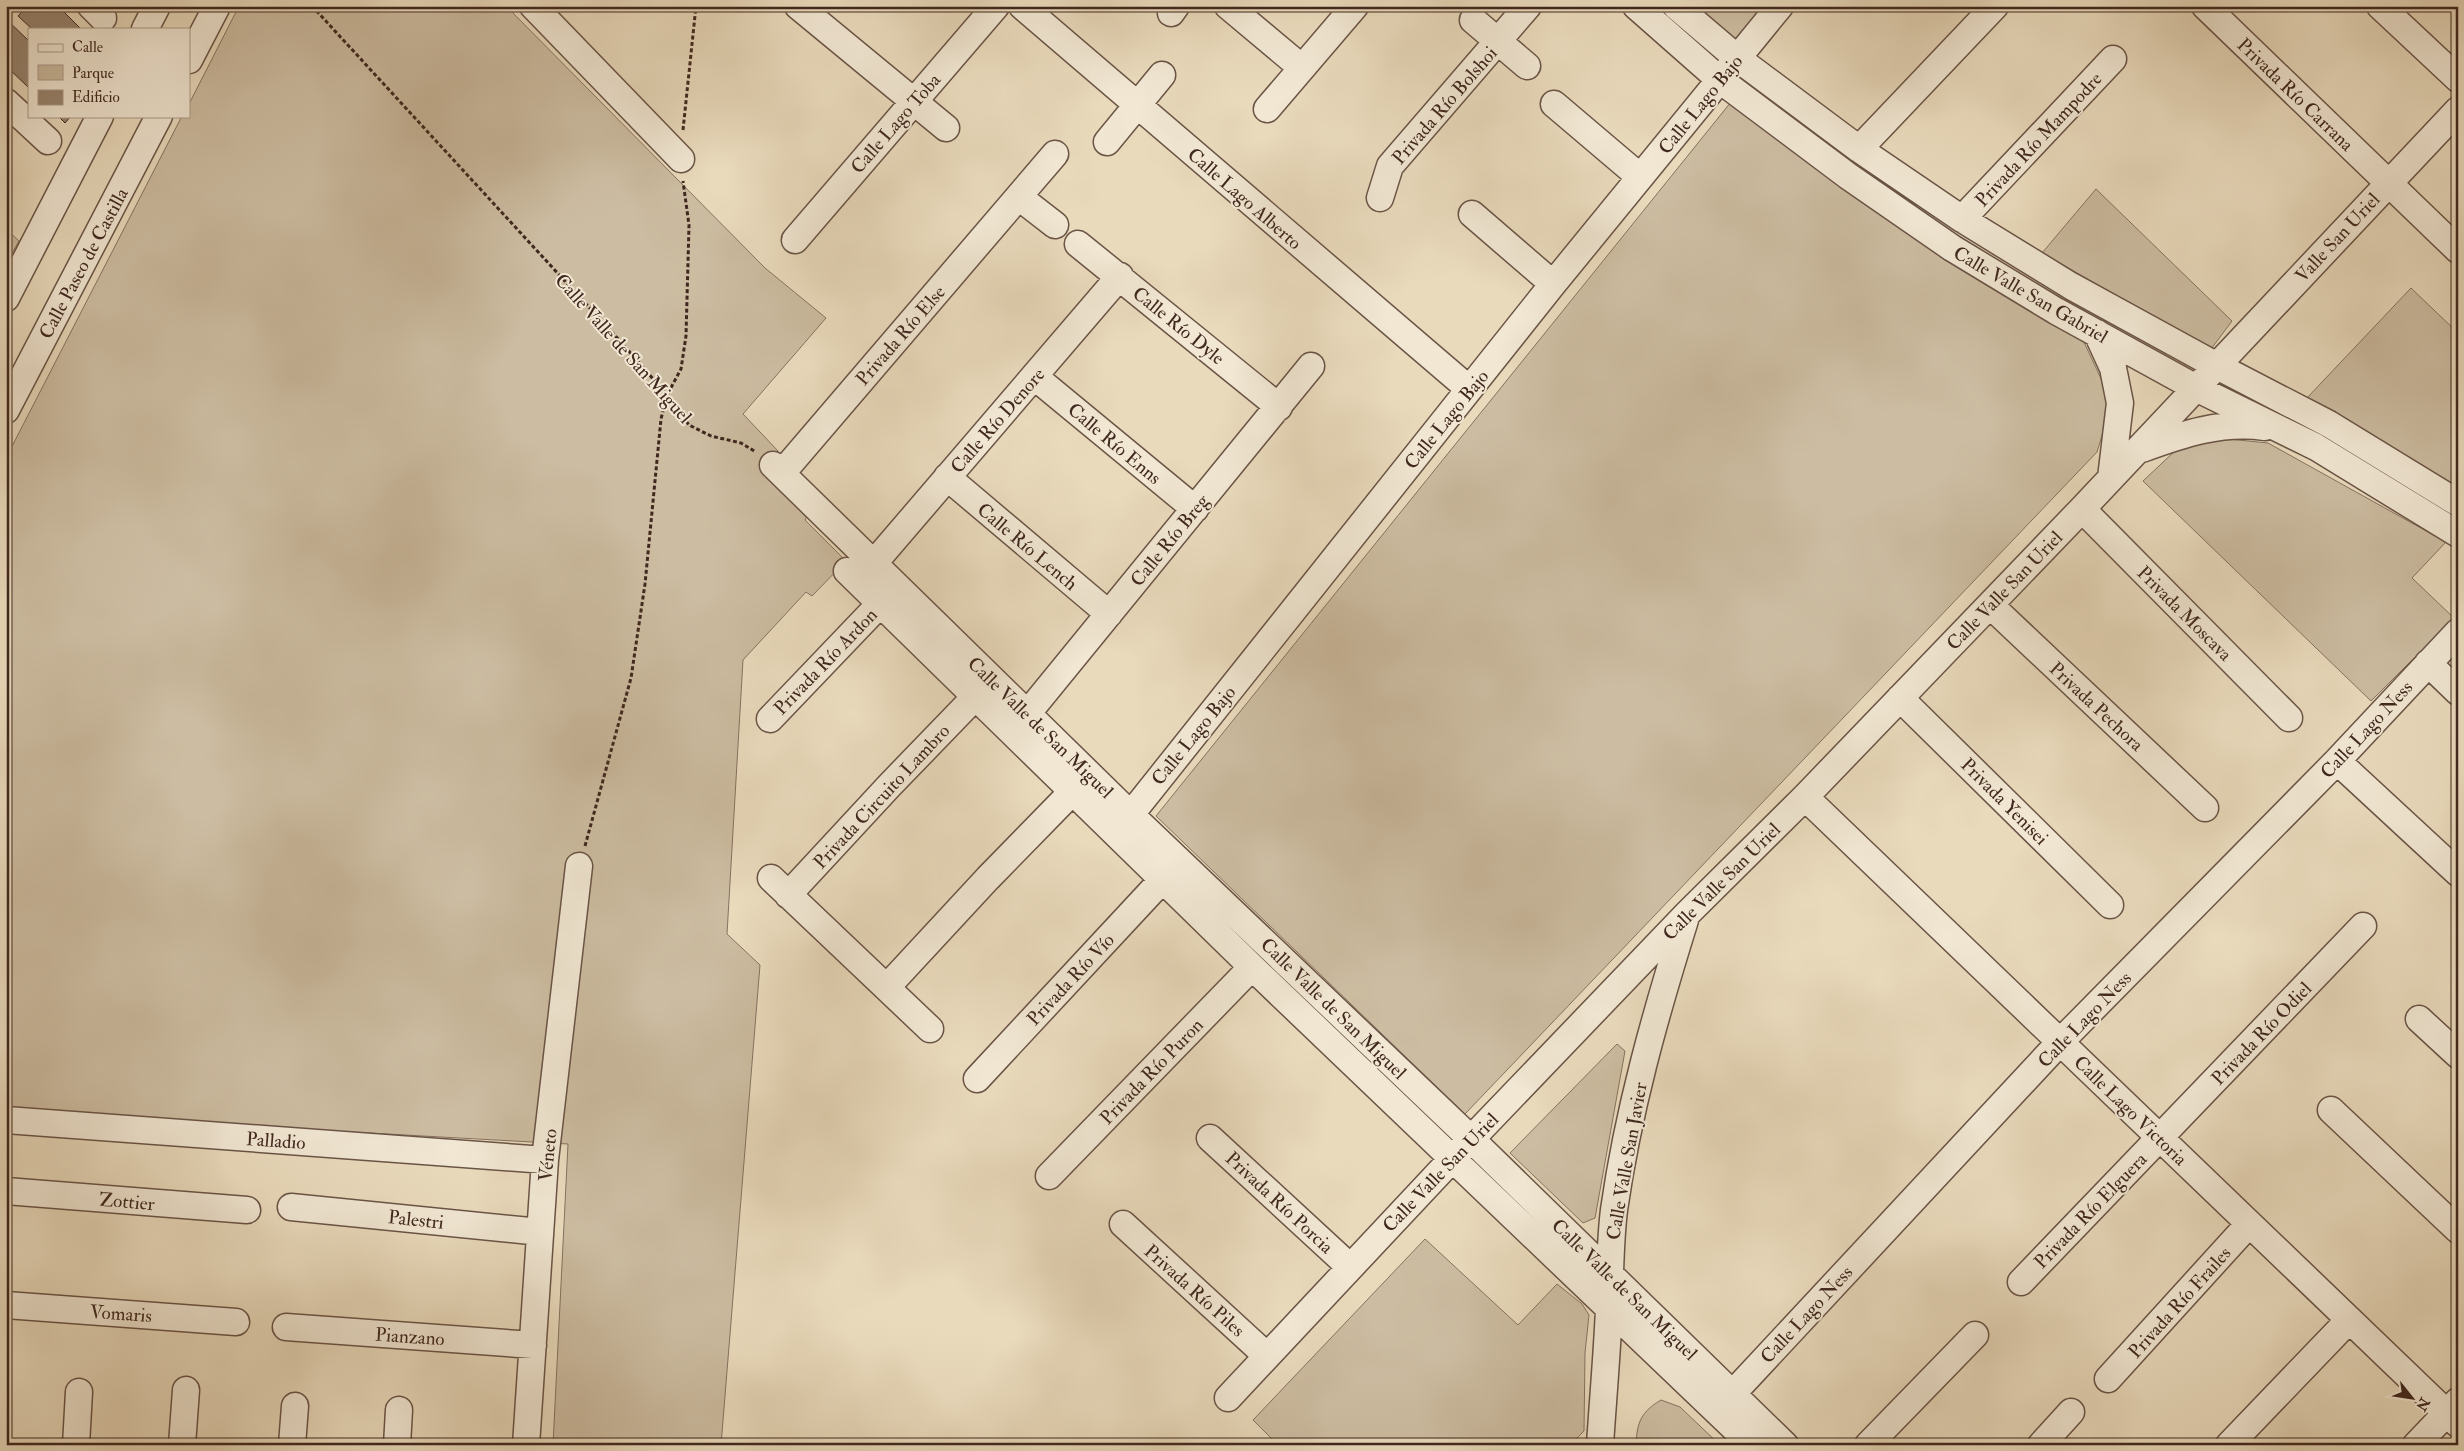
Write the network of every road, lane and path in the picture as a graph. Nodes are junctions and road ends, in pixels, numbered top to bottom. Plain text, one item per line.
1 (157, 6) edge
2 (216, 6) edge
3 (312, 6) edge
4 (533, 6) edge
5 (696, 6) edge
6 (798, 6) edge
7 (996, 6) edge
8 (1022, 6) edge
9 (1228, 6) edge
10 (1355, 6) edge
11 (1528, 6) edge
12 (1636, 6) edge
13 (1676, 6) edge
14 (1780, 6) edge
15 (1995, 6) edge
16 (2205, 6) edge
17 (2380, 6) edge
18 (826, 14) edge
19 (1473, 20) dead end
20 (146, 28) edge
21 (1499, 41) junction
22 (190, 58) edge
23 (1737, 58) junction
24 (2113, 59) dead end
25 (1527, 66) dead end
26 (1302, 68) junction
27 (1162, 75) dead end
28 (2458, 79) edge
29 (1720, 80) junction
30 (913, 101) junction
31 (6, 102) edge
32 (1554, 104) dead end
33 (1138, 106) junction
34 (1267, 108) dead end
35 (2458, 110) edge
36 (99, 118) edge
37 (158, 118) edge
38 (946, 128) dead end
39 (48, 141) dead end
40 (1107, 142) dead end
41 (1859, 149) junction
42 (1055, 154) dead end
43 (680, 159) junction
44 (1640, 177) junction
45 (2387, 183) junction
46 (1019, 197) junction
47 (1380, 198) dead end
48 (1472, 214) dead end
49 (1962, 219) junction
50 (1055, 226) dead end
51 (795, 240) dead end
52 (1078, 244) dead end
53 (2458, 250) edge
54 (1120, 276) junction
55 (1553, 284) junction
56 (6, 298) edge
57 (2097, 333) junction
58 (1311, 366) dead end
59 (2217, 366) junction
60 (1035, 377) junction
61 (2196, 388) junction
62 (1469, 389) junction
63 (667, 395) junction
64 (1279, 407) junction
65 (6, 410) edge
66 (2279, 429) junction
67 (2137, 451) junction
68 (778, 469) junction
69 (947, 477) junction
70 (2111, 478) junction
71 (2458, 503) edge
72 (2082, 509) junction
73 (1195, 510) junction
74 (2458, 534) edge
75 (874, 563) junction
76 (847, 571) dead end
77 (880, 604) junction
78 (1990, 605) junction
79 (1109, 614) junction
80 (2458, 632) edge
81 (2428, 663) junction
82 (2458, 692) edge
83 (976, 697) junction
84 (1900, 698) junction
85 (1027, 714) junction
86 (2289, 718) dead end
87 (770, 719) dead end
88 (2337, 761) junction
89 (1072, 792) junction
90 (1805, 797) junction
91 (2205, 808) dead end
92 (1123, 824) junction
93 (579, 866) joint
94 (2458, 873) edge
95 (1164, 878) junction
96 (2110, 905) dead end
97 (1687, 914) junction
98 (2363, 926) dead end
99 (1252, 967) junction
100 (887, 987) junction
101 (2419, 1019) dead end
102 (930, 1029) dead end
103 (2061, 1041) junction
104 (2458, 1055) edge
105 (977, 1079) dead end
106 (2331, 1110) dead end
107 (6, 1120) edge
108 (1210, 1138) dead end
109 (1471, 1139) junction
110 (2159, 1139) junction
111 (1453, 1158) junction
112 (545, 1160) junction
113 (1049, 1176) dead end
114 (6, 1191) edge
115 (291, 1207) dead end
116 (247, 1210) dead end
117 (1123, 1224) dead end
118 (2249, 1224) junction
119 (2458, 1230) edge
120 (540, 1232) junction
121 (1350, 1266) junction
122 (1608, 1272) junction
123 (2021, 1282) dead end
124 (6, 1305) edge
125 (1609, 1308) junction
126 (2349, 1320) junction
127 (236, 1322) dead end
128 (286, 1327) dead end
129 (1975, 1335) dead end
130 (533, 1346) junction
131 (1267, 1356) junction
132 (2108, 1380) dead end
133 (186, 1390) dead end
134 (79, 1392) dead end
135 (1228, 1398) dead end
136 (1723, 1403) junction
137 (295, 1406) dead end
138 (400, 1410) dead end
139 (2071, 1412) dead end
140 (2454, 1412) edge
141 (76, 1445) edge
142 (182, 1445) edge
143 (292, 1445) edge
144 (397, 1445) edge
145 (526, 1445) edge
146 (1600, 1445) edge
147 (1752, 1445) edge
148 (1785, 1445) edge
149 (1868, 1445) edge
150 (2041, 1445) edge
151 (2229, 1445) edge
152 (2416, 1445) edge

1 - 20 street
2 - 22 street
3 - 63 path, Calle Valle de San Miguel
4 - 43 street
5 - 43 path
6 - 18 street
7 - 30 street, Calle Lago Toba
8 - 33 street, Calle Lago Alberto
9 - 26 street
10 - 26 street
11 - 21 street, Privada Río Bolshoi
12 - 29 street, Calle Valle San Gabriel
13 - 23 street, Calle Valle San Gabriel
14 - 23 street, Calle Lago Bajo
15 - 41 street
16 - 45 street, Privada Río Carrana
17 - 28 street
18 - 30 street
19 - 21 street, Privada Río Bolshoi
21 - 25 street, Privada Río Bolshoi
21 - 47 street, Privada Río Bolshoi
23 - 29 street, Calle Lago Bajo
23 - 41 street, Calle Valle San Gabriel
24 - 49 street, Privada Río Mampodre
26 - 34 street
27 - 33 street
29 - 44 street, Calle Lago Bajo
29 - 57 street, Calle Valle San Gabriel
30 - 38 street
30 - 51 street, Calle Lago Toba
31 - 39 street
32 - 44 street
33 - 40 street
33 - 62 street, Calle Lago Alberto
35 - 45 street, Valle San Uriel
36 - 56 street
37 - 65 street, Calle Paseo de Castilla
41 - 49 street, Calle Valle San Gabriel
42 - 46 street, Privada Río Else
43 - 63 path
44 - 55 street, Calle Lago Bajo
45 - 53 street, Privada Río Carrana
45 - 59 street, Valle San Uriel
46 - 50 street
46 - 68 street, Privada Río Else
48 - 55 street
49 - 59 street, Calle Valle San Gabriel
52 - 54 street, Calle Río Dyle
54 - 60 street, Calle Río Denore
54 - 64 street, Calle Río Dyle
55 - 62 street, Calle Lago Bajo
57 - 61 street, Calle Valle San Gabriel
57 - 70 street
58 - 64 street, Calle Río Breg
59 - 61 street, Calle Valle San Uriel
59 - 71 street, Calle Valle San Gabriel
60 - 69 street, Calle Río Denore
60 - 73 street, Calle Río Enns
61 - 66 street, Calle Valle San Gabriel
61 - 67 street, Calle Valle San Uriel
62 - 92 street, Calle Lago Bajo
63 - 68 path, Calle Valle de San Miguel
63 - 93 path
64 - 73 street, Calle Río Breg
66 - 67 street
66 - 74 street, Calle Valle San Gabriel
67 - 70 street, Calle Valle San Uriel
68 - 75 street, Calle Valle de San Miguel
69 - 75 street, Calle Río Denore
69 - 79 street, Calle Río Lench
70 - 72 street, Calle Valle San Uriel
72 - 78 street, Calle Valle San Uriel
72 - 86 street, Privada Moscava
73 - 79 street, Calle Río Breg
75 - 85 street, Calle Valle de San Miguel
76 - 77 street, Calle Valle de San Miguel
77 - 83 street, Calle Valle de San Miguel
77 - 87 street, Privada Río Ardon
78 - 84 street, Calle Valle San Uriel
78 - 91 street, Privada Pechora
79 - 85 street, Calle Río Breg
80 - 81 street, Calle Lago Ness
81 - 82 street
81 - 88 street, Calle Lago Ness
83 - 89 street, Calle Valle de San Miguel
83 - 100 street, Privada Circuito Lambro
84 - 90 street, Calle Valle San Uriel
84 - 96 street, Privada Yenisei
85 - 92 street, Calle Valle de San Miguel
88 - 94 street
88 - 103 street, Calle Lago Ness
89 - 92 street, Calle Valle de San Miguel
89 - 100 street
90 - 97 street, Calle Valle San Uriel
90 - 103 street, Calle Lago Victoria
92 - 95 street, Calle Valle de San Miguel
92 - 109 street, Calle Valle de San Miguel
93 - 112 street, Véneto
95 - 99 street, Calle Valle de San Miguel
95 - 105 street, Privada Río Vío
97 - 109 street, Calle Valle San Uriel
97 - 122 street, Calle Valle San Javier
98 - 110 street, Privada Río Odiel
99 - 111 street, Calle Valle de San Miguel
99 - 113 street, Privada Río Puron
100 - 102 street, Privada Circuito Lambro
101 - 104 street
103 - 110 street, Calle Lago Victoria
103 - 136 street, Calle Lago Ness
106 - 119 street
107 - 112 street, Palladio
108 - 121 street, Privada Río Porcia
109 - 111 street, Calle Valle San Uriel
109 - 122 street, Calle Valle de San Miguel
110 - 118 street, Calle Lago Victoria
110 - 123 street, Privada Río Elguera
111 - 121 street, Calle Valle San Uriel
111 - 125 street, Calle Valle de San Miguel
112 - 120 street, Véneto
114 - 116 street, Zottier
115 - 120 street, Palestri
117 - 131 street, Privada Río Piles
118 - 126 street, Calle Lago Victoria
118 - 132 street, Privada Río Frailes
120 - 130 street, Véneto
121 - 131 street, Calle Valle San Uriel
122 - 125 street, Calle Valle San Javier
122 - 136 street, Calle Valle de San Miguel
124 - 127 street, Vomaris
125 - 136 street, Calle Valle de San Miguel
125 - 146 street, Calle Valle San Javier
126 - 140 street, Calle Lago Victoria
126 - 151 street
128 - 130 street, Pianzano
129 - 149 street
130 - 145 street, Véneto
131 - 135 street, Calle Valle San Uriel
133 - 142 street
134 - 141 street
136 - 147 street, Calle Valle de San Miguel
136 - 148 street, Calle Valle de San Miguel
137 - 143 street
138 - 144 street
139 - 150 street
140 - 152 street

